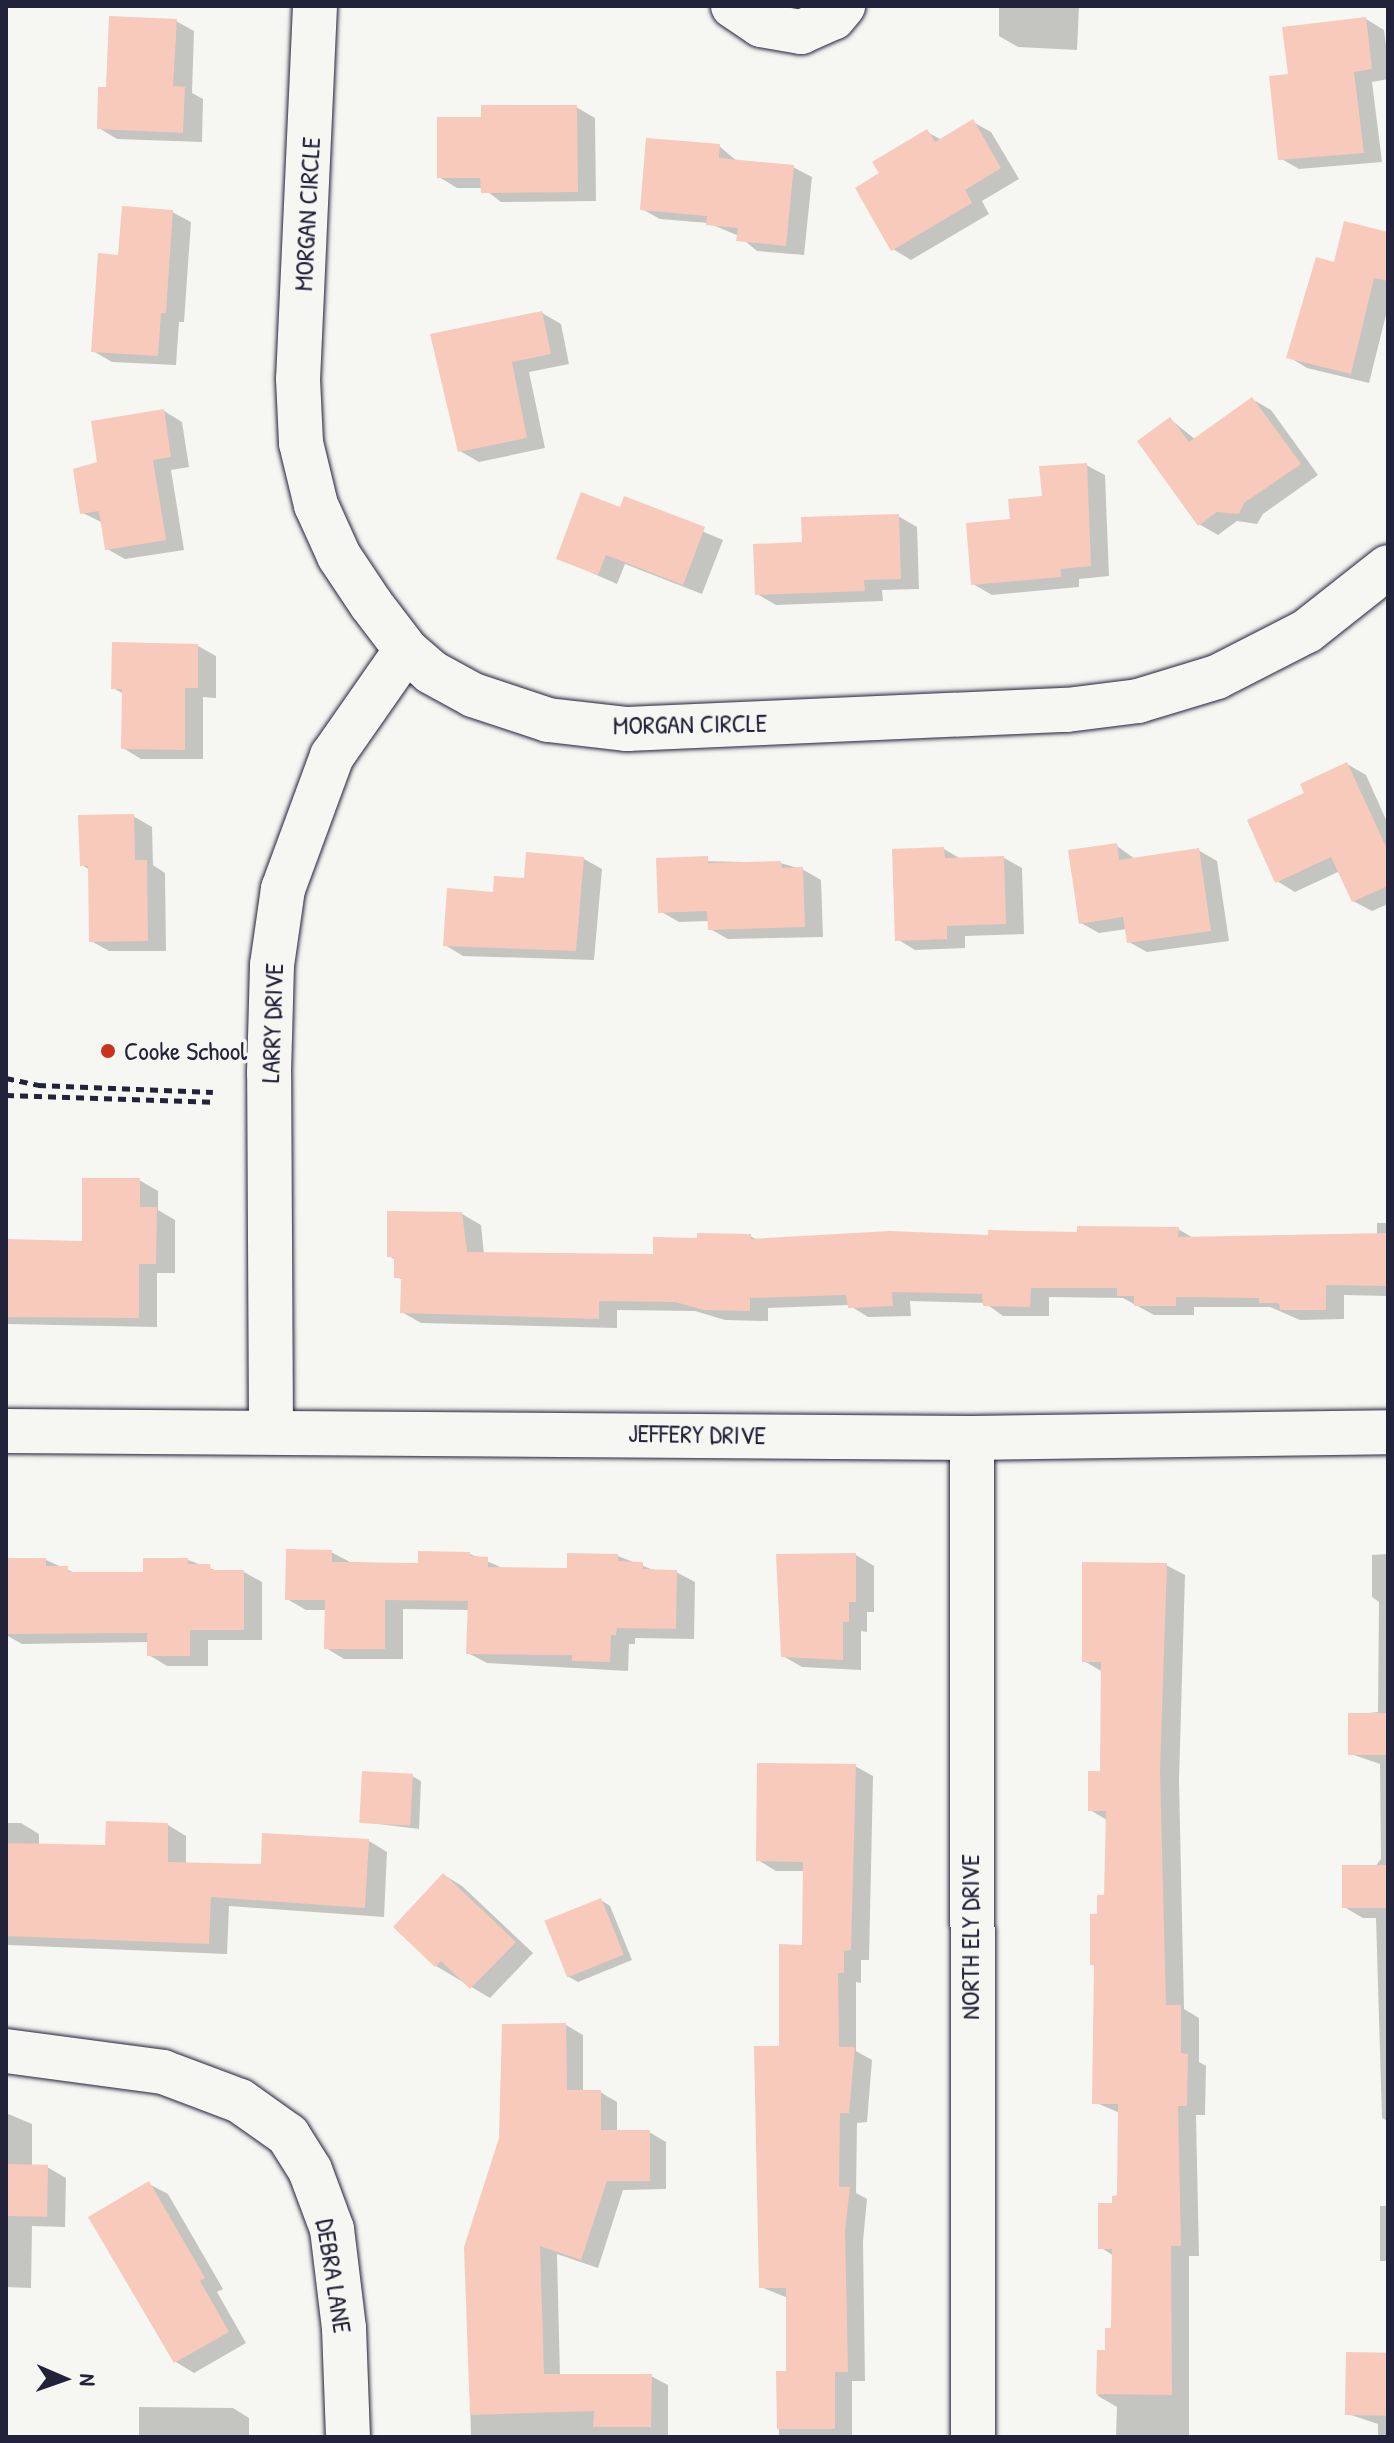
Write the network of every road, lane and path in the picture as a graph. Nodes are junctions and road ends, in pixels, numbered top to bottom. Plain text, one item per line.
1 (315, 6) edge
2 (733, 6) edge
3 (843, 6) edge
4 (1388, 567) edge
5 (406, 650) junction
6 (6, 1078) edge
7 (213, 1092) dead end
8 (6, 1095) edge
9 (212, 1102) dead end
10 (271, 1429) junction
11 (6, 1431) edge
12 (1388, 1432) edge
13 (972, 1438) junction
14 (6, 2051) edge
15 (348, 2437) edge
16 (973, 2437) edge

1 - 5 street, MORGAN CIRCLE
2 - 3 street
4 - 5 street, MORGAN CIRCLE
5 - 10 street, LARRY DRIVE
6 - 7 path
8 - 9 path
10 - 11 street, JEFFERY DRIVE
10 - 13 street, JEFFERY DRIVE
12 - 13 street, JEFFERY DRIVE
13 - 16 street, NORTH ELY DRIVE
14 - 15 street, DEBRA LANE

